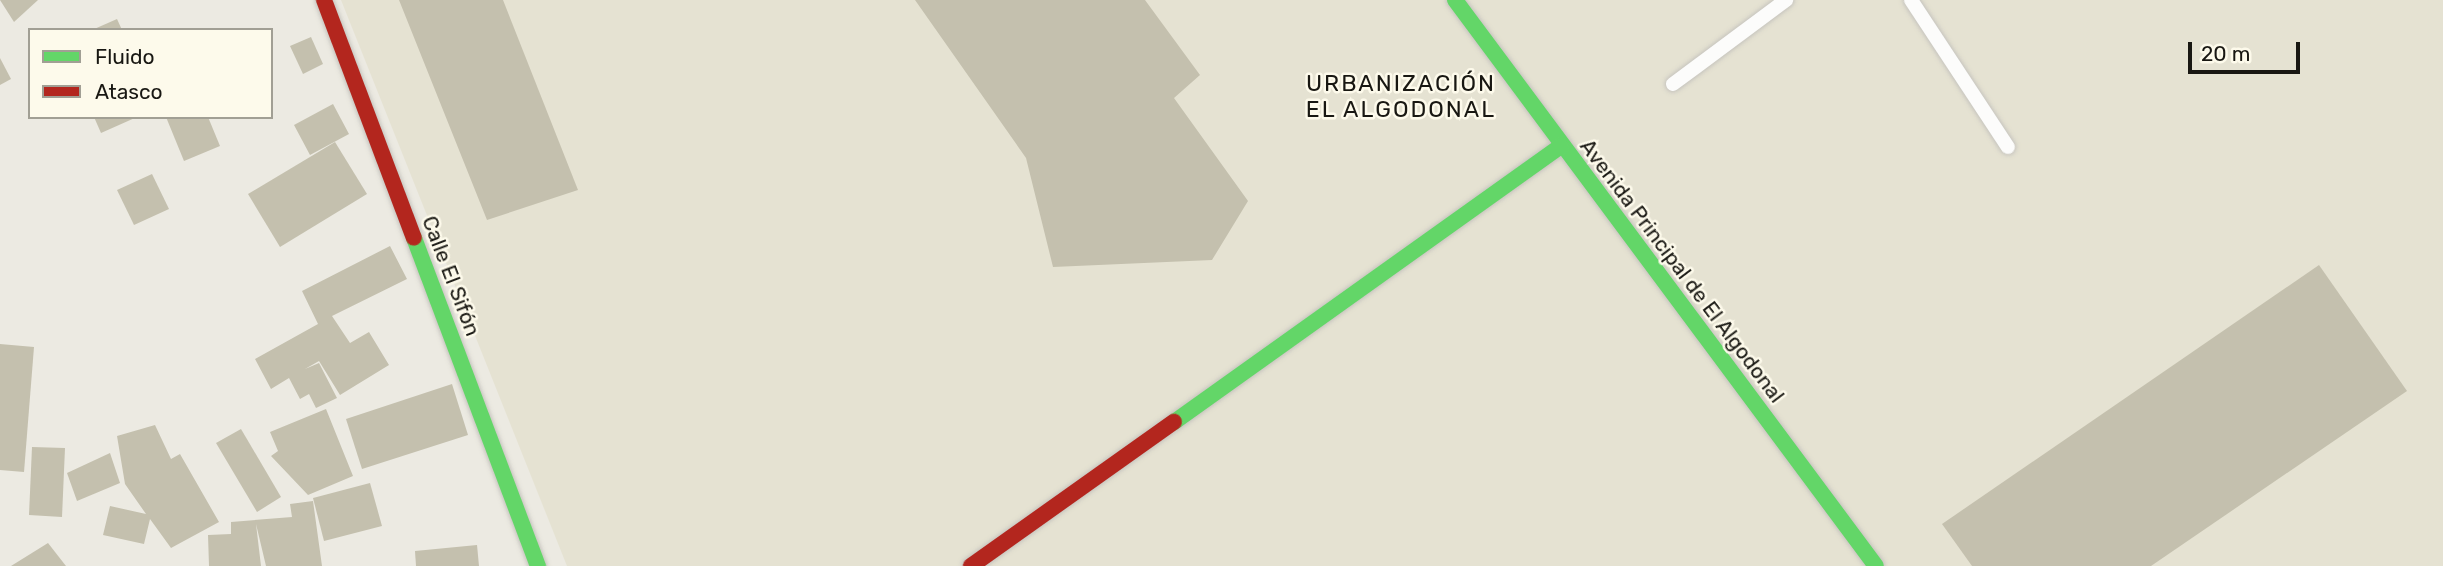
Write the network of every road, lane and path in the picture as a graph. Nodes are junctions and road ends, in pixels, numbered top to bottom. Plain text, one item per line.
1 (324, 0) edge
2 (1455, 0) edge
3 (1786, 0) edge
4 (1911, 0) edge
5 (1673, 84) dead end
6 (1561, 146) junction
7 (2008, 147) dead end
8 (538, 566) edge
9 (971, 566) edge
10 (1876, 566) edge

1 - 8 street, Calle El Sifón
2 - 6 street, Avenida Principal de El Algodonal
3 - 5 lane
4 - 7 lane
6 - 9 street
6 - 10 street, Avenida Principal de El Algodonal

